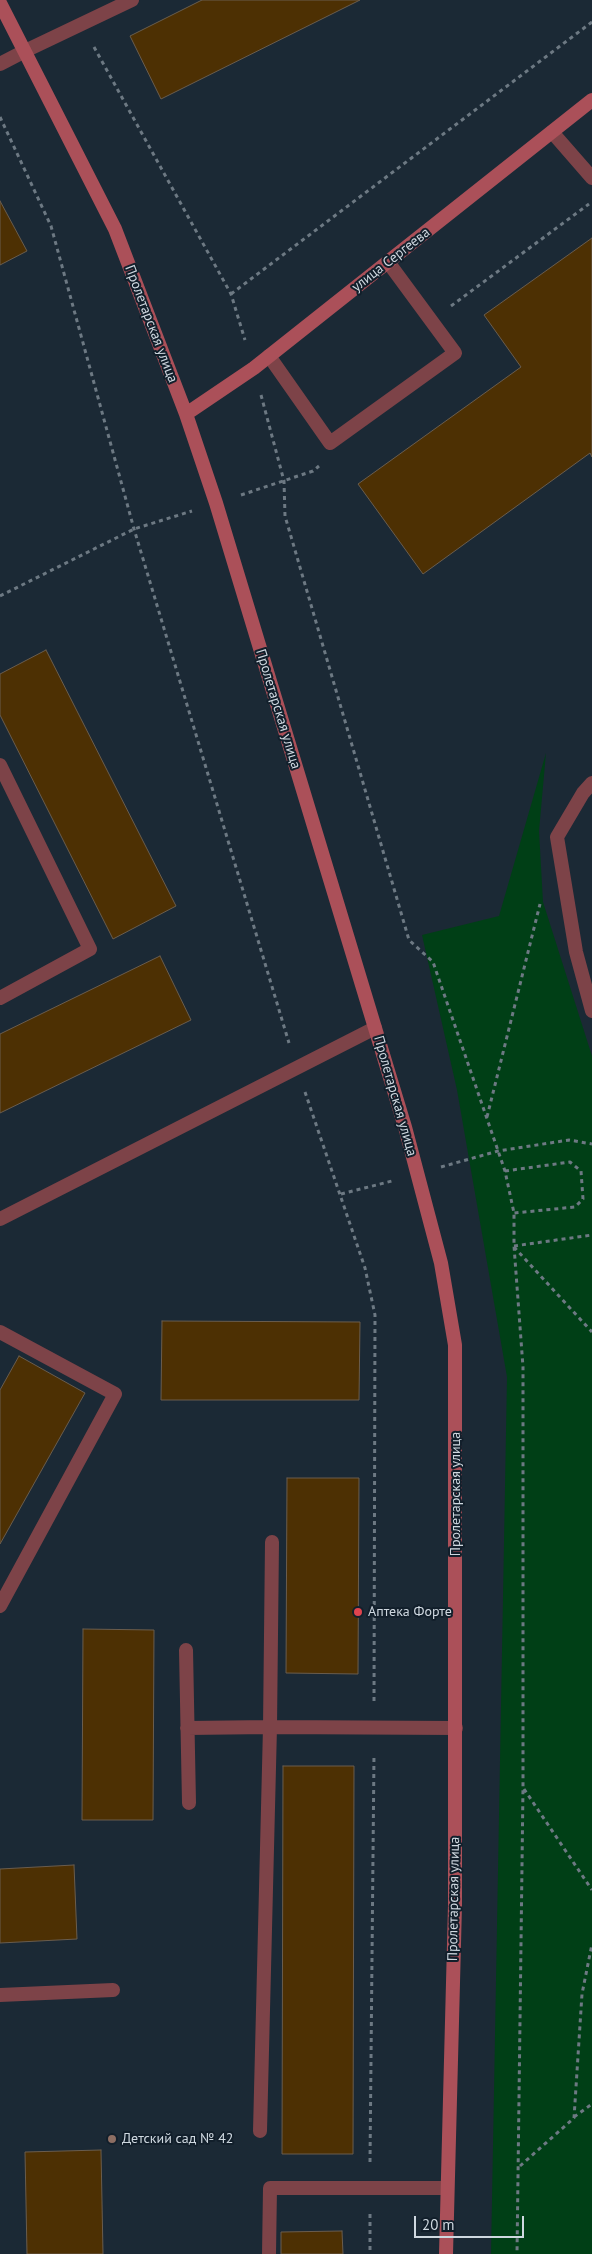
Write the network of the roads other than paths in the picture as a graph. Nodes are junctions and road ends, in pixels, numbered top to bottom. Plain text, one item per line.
1 (132, 0) edge
2 (0, 3) edge
3 (25, 51) junction
4 (0, 64) edge
5 (592, 100) edge
6 (552, 132) junction
7 (592, 178) edge
8 (388, 262) junction
9 (269, 356) junction
10 (186, 414) junction
11 (0, 765) edge
12 (592, 783) edge
13 (0, 998) edge
14 (592, 1012) edge
15 (375, 1028) junction
16 (0, 1219) edge
17 (0, 1332) edge
18 (272, 1542) dead end
19 (0, 1606) edge
20 (186, 1650) dead end
21 (270, 1727) junction
22 (187, 1728) junction
23 (456, 1728) junction
24 (189, 1803) dead end
25 (113, 1990) dead end
26 (0, 1995) edge
27 (260, 2131) dead end
28 (448, 2188) junction
29 (269, 2254) edge
30 (446, 2254) edge

1 - 3 street
2 - 3 main road, Пролетарская улица
3 - 4 street
3 - 10 main road, Пролетарская улица
5 - 6 main road, улица Сергеева
6 - 7 street
6 - 8 main road, улица Сергеева
8 - 9 main road, улица Сергеева
8 - 9 street
9 - 10 main road, улица Сергеева
10 - 15 main road, Пролетарская улица
11 - 13 street
12 - 14 street
15 - 16 street
15 - 23 main road, Пролетарская улица
17 - 19 street
18 - 21 street
20 - 22 street
21 - 22 street
21 - 23 street
21 - 27 street
22 - 24 street
23 - 28 main road, Пролетарская улица
25 - 26 street
28 - 29 street
28 - 30 main road, Пролетарская улица

